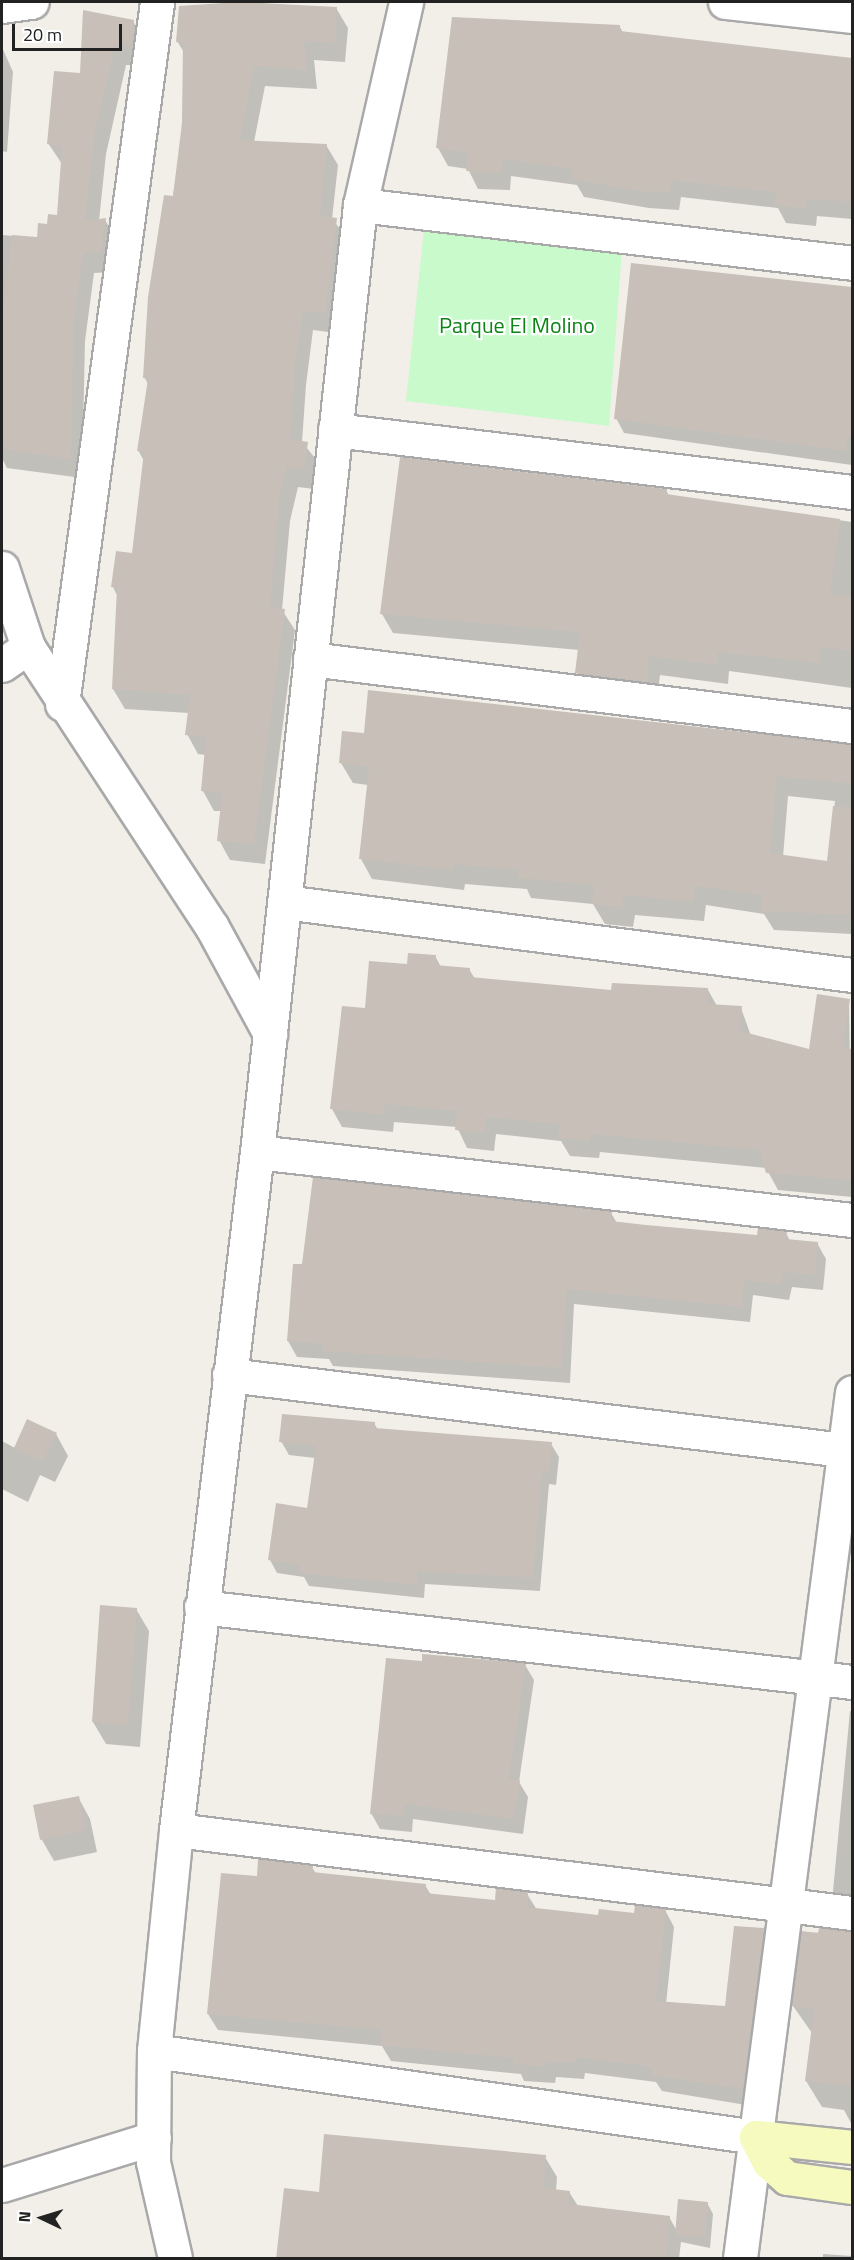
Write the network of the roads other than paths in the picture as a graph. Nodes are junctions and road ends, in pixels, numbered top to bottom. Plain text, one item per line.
1 (32, 2) edge
2 (157, 2) edge
3 (406, 2) edge
4 (725, 2) edge
5 (2, 6) edge
6 (852, 16) edge
7 (360, 205) junction
8 (852, 263) edge
9 (336, 430) junction
10 (852, 492) edge
11 (2, 568) edge
12 (28, 647) junction
13 (310, 659) junction
14 (2, 665) edge
15 (62, 704) junction
16 (852, 726) edge
17 (284, 902) junction
18 (852, 975) edge
19 (270, 1034) junction
20 (257, 1152) junction
21 (852, 1220) edge
22 (229, 1375) junction
23 (852, 1392) edge
24 (849, 1450) edge
25 (201, 1606) junction
26 (814, 1678) junction
27 (852, 1682) edge
28 (176, 1830) junction
29 (789, 1905) junction
30 (852, 1913) edge
31 (154, 2051) junction
32 (756, 2137) junction
33 (154, 2138) junction
34 (852, 2147) edge
35 (2, 2185) edge
36 (852, 2187) edge
37 (176, 2259) edge
38 (740, 2259) edge

1 - 5 street
2 - 15 street
3 - 7 street
4 - 6 street
7 - 8 street
7 - 9 street
9 - 10 street
9 - 13 street
11 - 12 street
12 - 14 street
12 - 15 street
13 - 16 street
13 - 17 street
15 - 19 street
17 - 18 street
17 - 19 street
19 - 20 street
20 - 21 street
20 - 22 street
22 - 24 street
22 - 25 street
23 - 24 street
24 - 26 street
25 - 26 street
25 - 28 street
26 - 27 street
26 - 29 street
28 - 29 street
28 - 31 street
29 - 30 street
29 - 32 street
31 - 32 street
31 - 33 street
32 - 34 main road
32 - 36 main road
32 - 38 street
33 - 35 street
33 - 37 street

